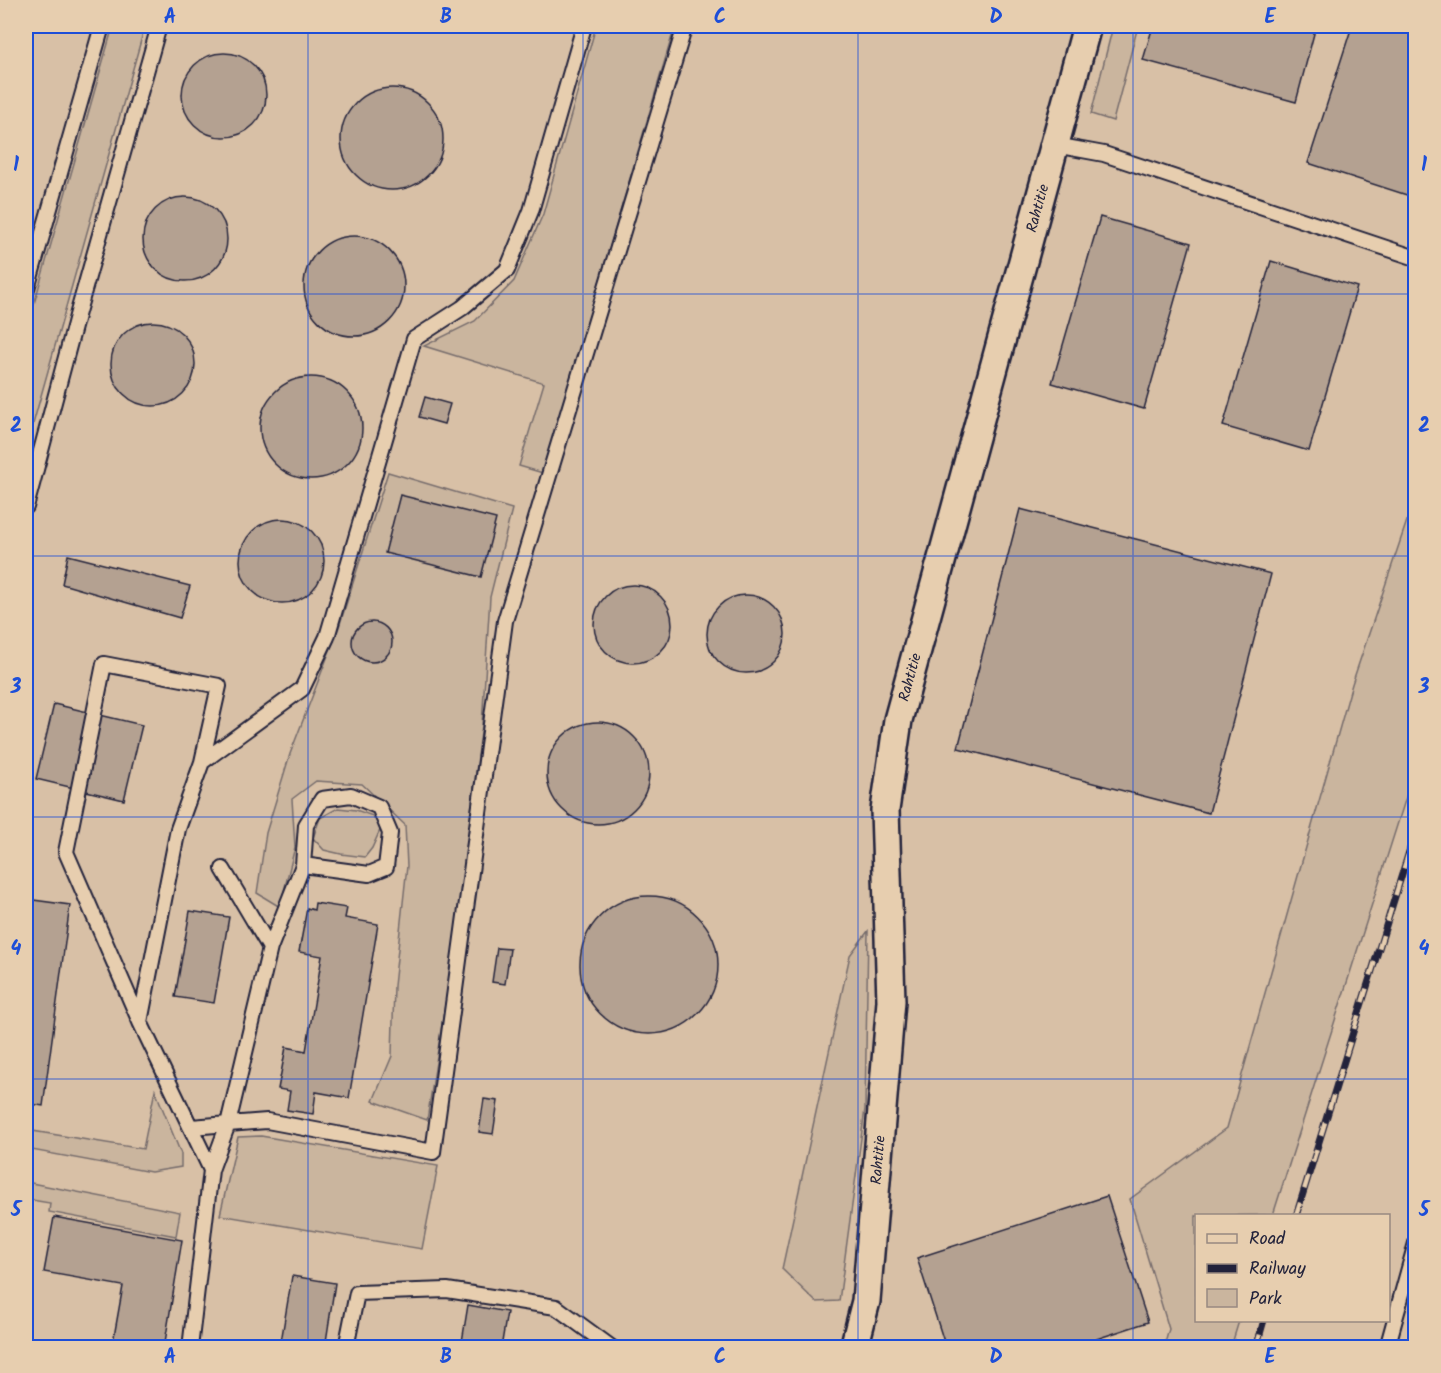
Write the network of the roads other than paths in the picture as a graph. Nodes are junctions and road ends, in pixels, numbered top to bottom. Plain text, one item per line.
1 (102, 26) edge
2 (159, 26) edge
3 (584, 26) edge
4 (685, 26) edge
5 (1088, 26) edge
6 (1055, 145) junction
7 (1416, 258) edge
8 (26, 292) edge
9 (26, 507) edge
10 (202, 762) junction
11 (303, 865) junction
12 (223, 869) dead end
13 (270, 948) junction
14 (140, 1022) junction
15 (228, 1124) junction
16 (191, 1127) junction
17 (211, 1170) junction
18 (1416, 1243) edge
19 (190, 1347) edge
20 (346, 1347) edge
21 (612, 1347) edge
22 (854, 1347) edge
23 (1387, 1347) edge

1 - 8 lane
2 - 9 lane
3 - 10 lane
4 - 15 lane
5 - 6 street, Rahtitie
6 - 7 lane
6 - 22 street, Rahtitie
10 - 14 lane
10 - 14 lane
11 - 11 lane
11 - 13 lane
12 - 13 lane
13 - 15 lane
14 - 16 lane
15 - 16 lane
15 - 17 lane
16 - 17 lane
17 - 19 lane
18 - 23 lane
20 - 21 lane

